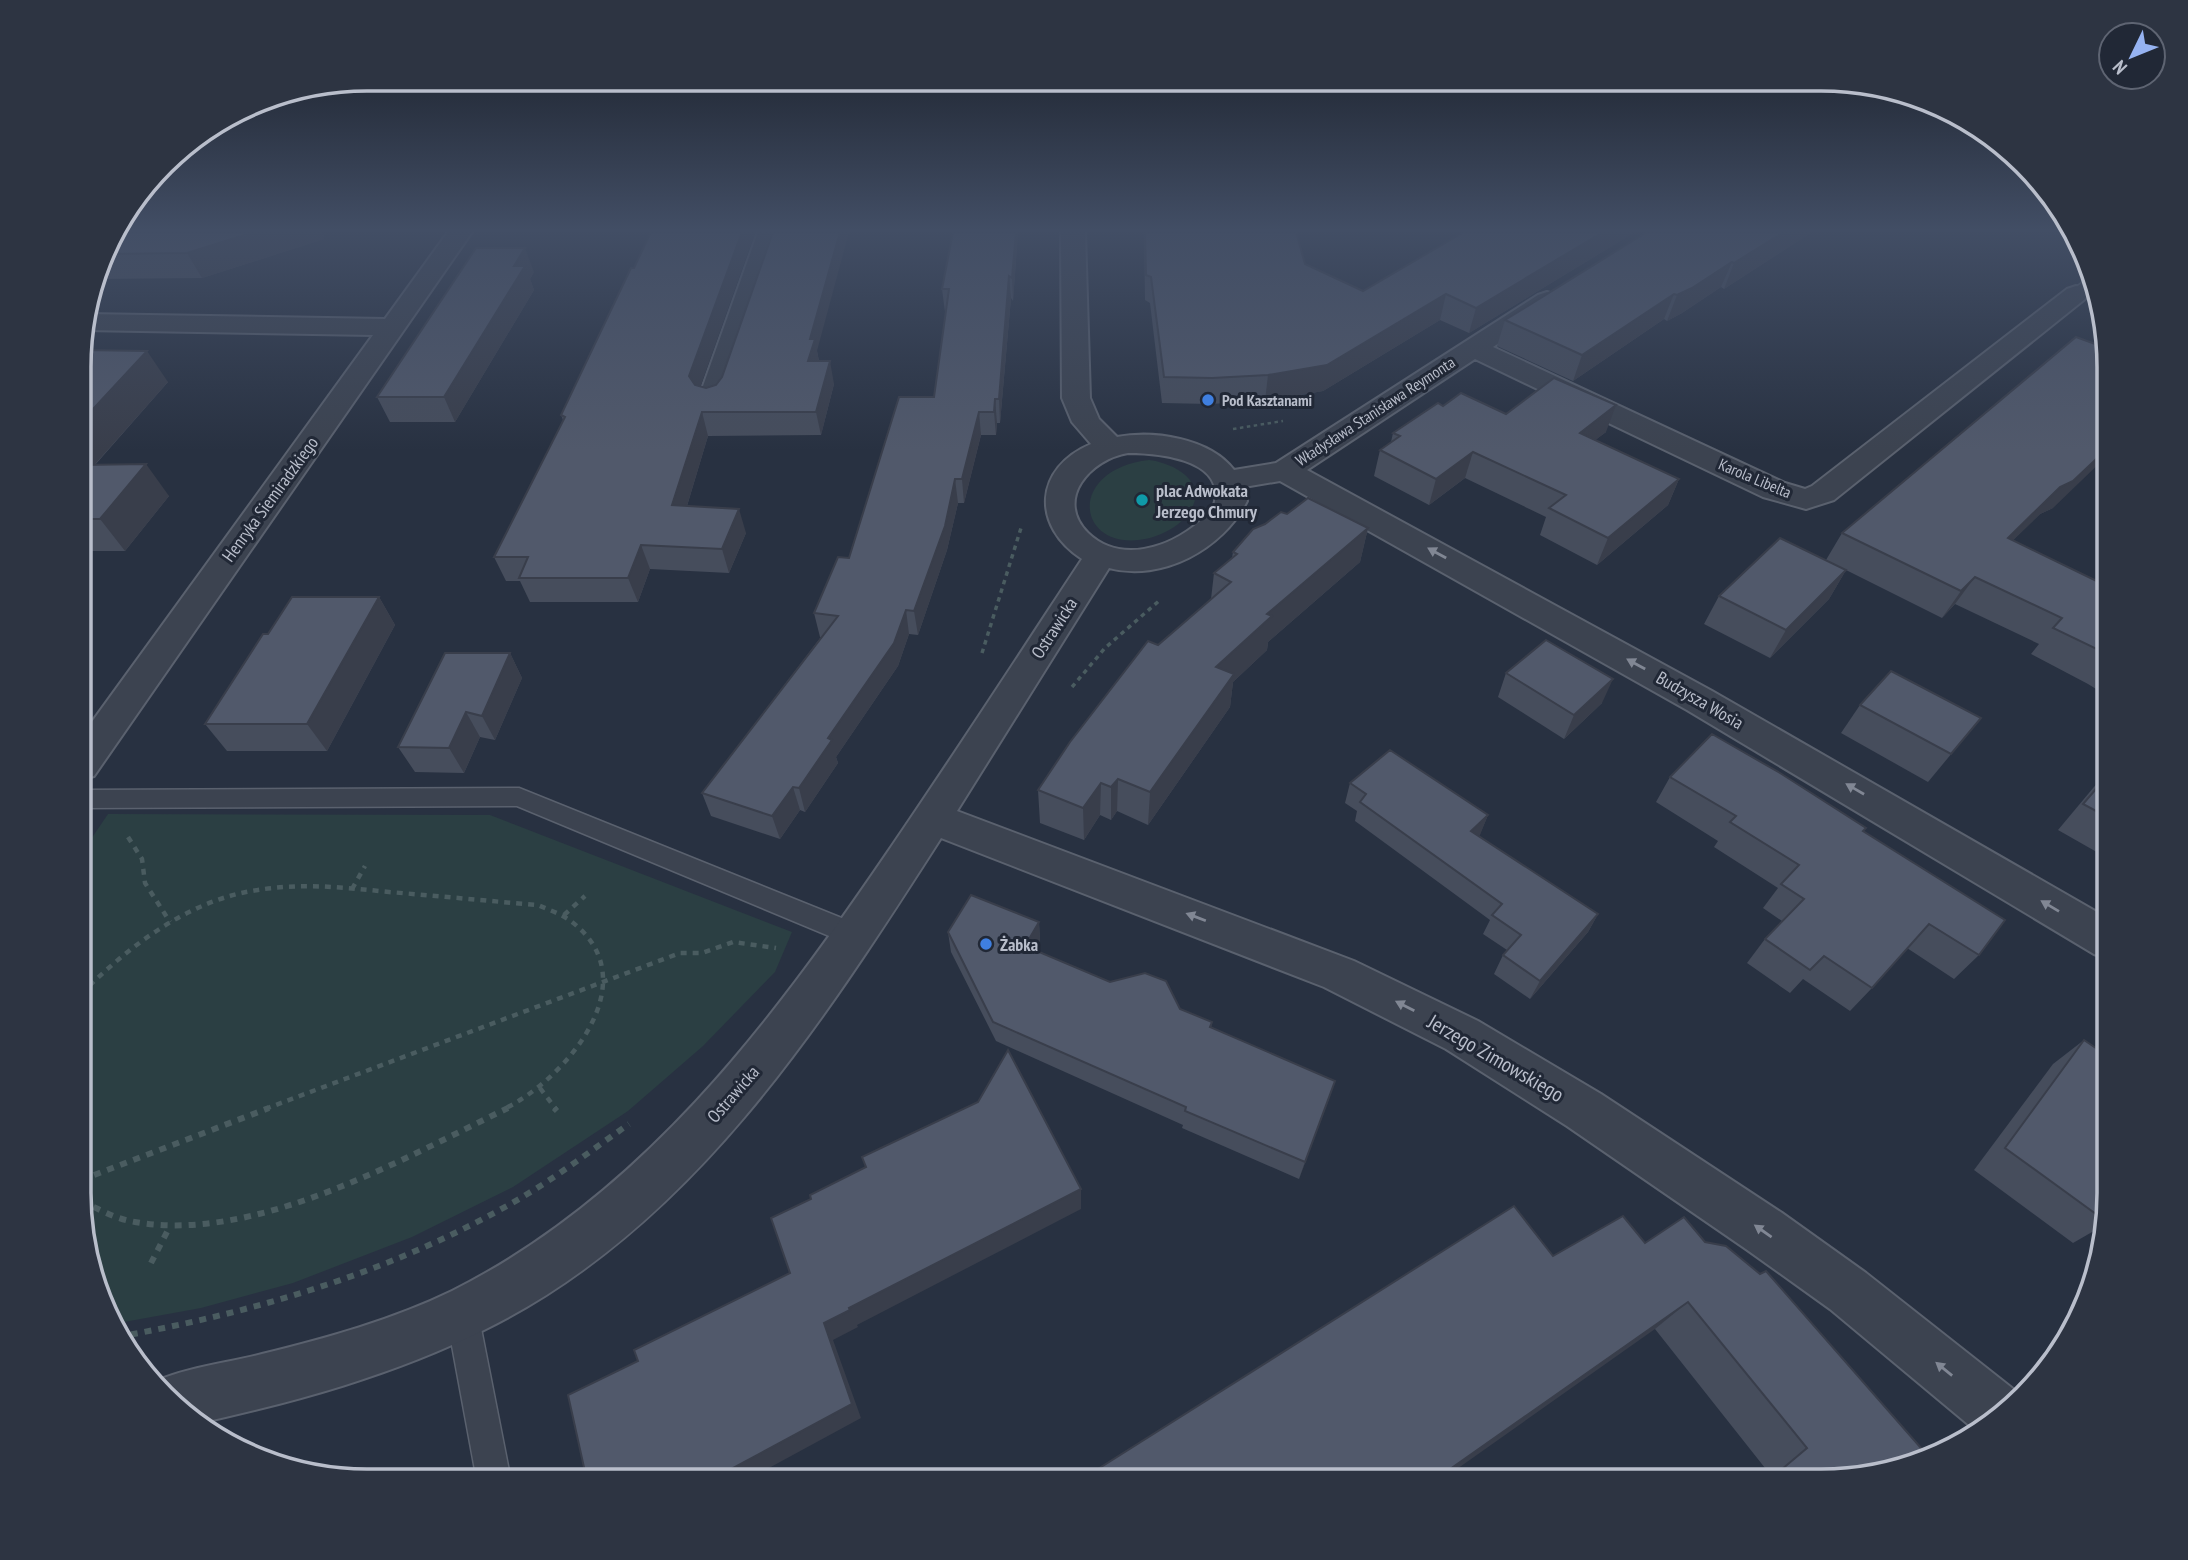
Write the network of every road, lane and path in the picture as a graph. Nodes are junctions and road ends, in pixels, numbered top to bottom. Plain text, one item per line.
1 (409, 305) edge
2 (745, 305) edge
3 (1074, 305) edge
4 (1539, 305) edge
5 (2062, 305) edge
6 (94, 322) edge
7 (394, 327) junction
8 (1472, 347) junction
9 (712, 400) edge
10 (1278, 423) dead end
11 (1227, 430) dead end
12 (1110, 447) junction
13 (1285, 471) junction
14 (1226, 480) junction
15 (1023, 523) dead end
16 (1101, 554) junction
17 (1165, 595) dead end
18 (978, 662) dead end
19 (1068, 693) dead end
20 (91, 752) edge
21 (91, 799) edge
22 (932, 818) junction
23 (125, 835) dead end
24 (365, 866) dead end
25 (352, 889) junction
26 (585, 895) dead end
27 (564, 915) junction
28 (170, 922) junction
29 (2097, 934) edge
30 (855, 935) junction
31 (785, 950) dead end
32 (91, 980) edge
33 (603, 981) junction
34 (540, 1088) junction
35 (557, 1111) dead end
36 (635, 1120) dead end
37 (91, 1176) edge
38 (92, 1206) edge
39 (170, 1226) junction
40 (151, 1263) dead end
41 (462, 1313) junction
42 (130, 1335) edge
43 (183, 1399) edge
44 (1993, 1409) edge
45 (492, 1469) edge

1 - 7 street, Henryka Siemiradzkiego
2 - 9 street
3 - 12 street
4 - 8 street, Władysława Stanisława Reymonta
5 - 8 street, Karola Libelta
6 - 7 street
7 - 20 street, Henryka Siemiradzkiego
8 - 13 street, Władysława Stanisława Reymonta
10 - 11 path
12 - 14 street
12 - 16 street
13 - 14 street, Władysława Stanisława Reymonta
29 -> 13 street, Budzysza Wosia
14 - 16 street
15 - 18 path
16 - 22 street, Ostrawicka
17 - 19 path
21 - 30 lane
22 - 30 street, Ostrawicka
44 -> 22 street, Jerzego Zimowskiego
23 - 28 path
24 - 25 path
25 - 27 path
25 - 28 path
26 - 27 path
27 - 33 path
28 - 32 path
30 - 41 street, Ostrawicka
31 - 33 path
33 - 34 path
33 - 37 path
34 - 35 path
34 - 39 path
36 - 42 path
38 - 39 path
39 - 40 path
41 - 43 street, Ostrawicka
41 - 45 lane

